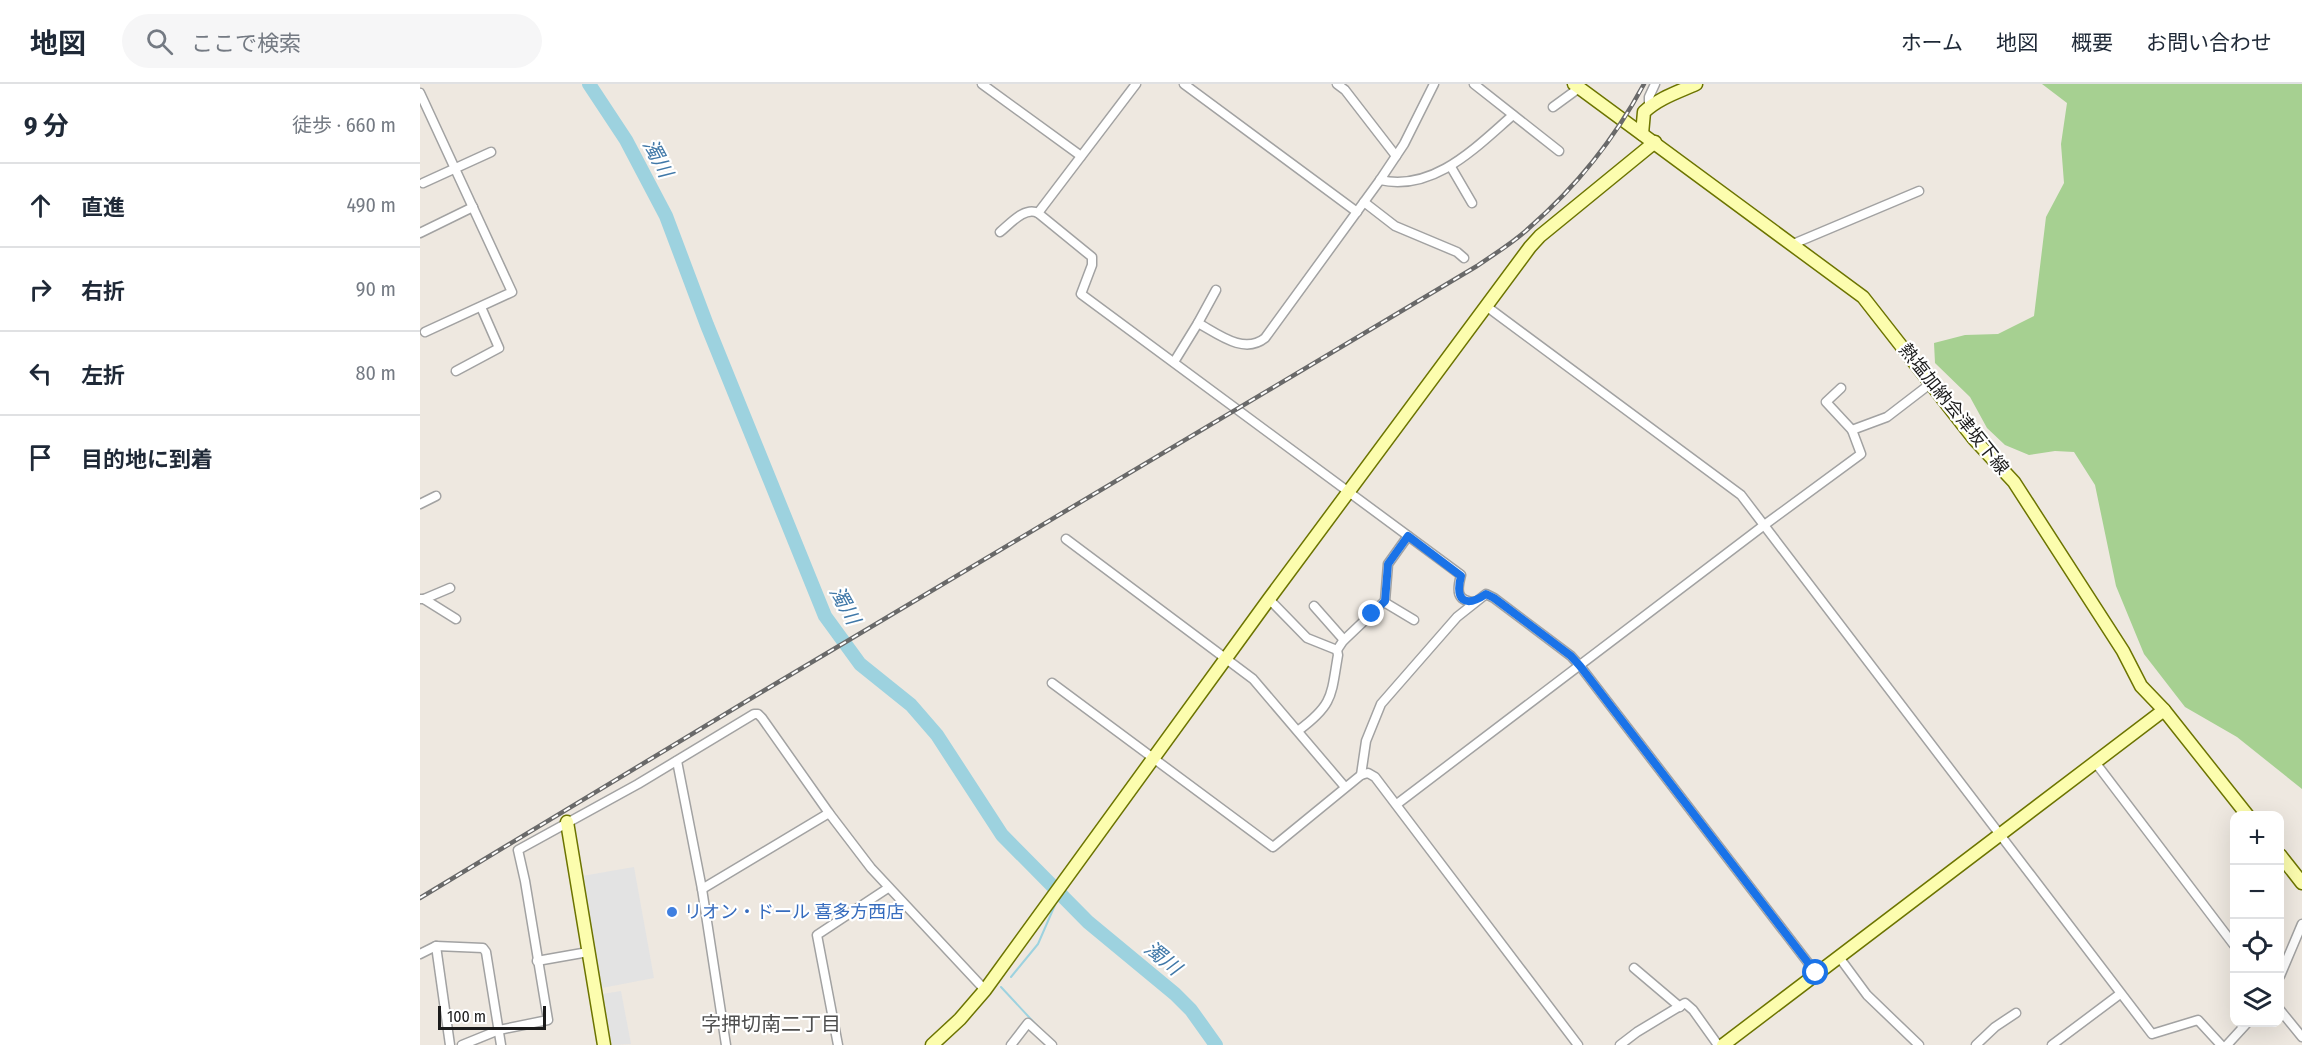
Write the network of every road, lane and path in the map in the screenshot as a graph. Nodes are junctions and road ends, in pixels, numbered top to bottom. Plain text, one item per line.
1 (982, 84) edge
2 (1136, 84) edge
3 (1184, 84) edge
4 (1337, 84) edge
5 (1434, 84) edge
6 (1474, 84) edge
7 (1655, 84) edge
8 (1696, 84) edge
9 (1577, 86) edge
10 (420, 93) edge
11 (1649, 107) junction
12 (1553, 108) dead end
13 (1513, 115) junction
14 (1642, 134) junction
15 (1655, 142) junction
16 (1559, 151) dead end
17 (491, 152) dead end
18 (1081, 156) junction
19 (1396, 156) junction
20 (1451, 167) junction
21 (455, 169) junction
22 (1380, 180) junction
23 (423, 183) dead end
24 (1919, 191) dead end
25 (1364, 202) junction
26 (1472, 203) dead end
27 (473, 207) junction
28 (1357, 212) junction
29 (1038, 213) junction
30 (1000, 232) dead end
31 (420, 233) edge
32 (1793, 244) junction
33 (1464, 258) dead end
34 (1216, 290) dead end
35 (1486, 306) junction
36 (481, 307) junction
37 (1198, 323) junction
38 (425, 332) dead end
39 (1174, 362) junction
40 (456, 371) dead end
41 (1930, 384) junction
42 (1841, 388) dead end
43 (1852, 430) junction
44 (1348, 492) junction
45 (436, 496) dead end
46 (420, 504) edge
47 (1764, 526) junction
48 (1408, 536) junction
49 (1066, 539) dead end
50 (450, 588) dead end
51 (422, 599) edge
52 (1269, 599) junction
53 (1384, 602) junction
54 (1474, 602) junction
55 (1314, 606) dead end
56 (456, 619) dead end
57 (1414, 620) dead end
58 (1344, 640) junction
59 (1336, 650) junction
60 (1226, 659) junction
61 (1580, 666) junction
62 (1052, 683) dead end
63 (2164, 710) junction
64 (1299, 730) junction
65 (1154, 757) junction
66 (677, 761) junction
67 (2095, 762) junction
68 (1361, 776) junction
69 (1346, 787) junction
70 (1397, 804) junction
71 (2244, 811) edge
72 (829, 813) junction
73 (567, 822) junction
74 (2000, 834) junction
75 (2284, 860) edge
76 (2302, 884) edge
77 (888, 888) junction
78 (702, 889) junction
79 (2302, 924) edge
80 (2230, 938) edge
81 (436, 946) junction
82 (588, 952) junction
83 (420, 954) edge
84 (1839, 957) junction
85 (537, 961) junction
86 (1634, 968) dead end
87 (1816, 973) junction
88 (2281, 973) edge
89 (985, 990) junction
90 (2120, 994) junction
91 (1680, 1007) junction
92 (2016, 1013) dead end
93 (2284, 1015) edge
94 (2244, 1027) edge
95 (499, 1030) junction
96 (2302, 1036) edge
97 (450, 1045) edge
98 (462, 1045) edge
99 (501, 1045) edge
100 (604, 1045) edge
101 (726, 1045) edge
102 (837, 1045) edge
103 (932, 1045) edge
104 (1011, 1045) edge
105 (1052, 1045) edge
106 (1578, 1045) edge
107 (1620, 1045) edge
108 (1722, 1045) edge
109 (1919, 1045) edge
110 (1976, 1045) edge
111 (2052, 1045) edge
112 (2221, 1045) edge
113 (2227, 1045) edge

1 - 18 street
2 - 18 street
3 - 28 street
4 - 19 street
5 - 19 street
6 - 13 street
7 - 11 street
8 - 11 street
9 - 12 street
9 - 14 street, 熱塩加納会津坂下線
10 - 21 street
11 - 14 street
13 - 16 street
13 - 20 street
14 - 15 street, 熱塩加納会津坂下線
15 - 32 street, 熱塩加納会津坂下線
15 - 35 street
17 - 21 street
18 - 29 street
19 - 22 street
20 - 22 street
20 - 26 street
21 - 23 street
21 - 27 street
22 - 25 street
24 - 32 street
25 - 28 street
25 - 33 street
27 - 31 street
27 - 36 street
28 - 37 street
29 - 30 street
29 - 39 street
32 - 41 street, 熱塩加納会津坂下線
34 - 37 street
35 - 44 street
35 - 47 street
36 - 38 street
36 - 40 street
37 - 39 street
39 - 44 street
41 - 43 street
41 - 63 street, 熱塩加納会津坂下線
42 - 43 street
43 - 47 street
44 - 48 street
44 - 52 street
45 - 46 street
47 - 61 street
47 - 74 street
48 - 53 street
48 - 54 street
49 - 60 street
50 - 51 street
51 - 56 street
52 - 59 street
52 - 60 street
53 - 57 street
53 - 58 street
54 - 61 street
54 - 68 street
55 - 58 street
58 - 59 street
59 - 64 street
60 - 64 street
60 - 65 street
61 - 70 street
61 - 87 street
62 - 65 street
63 - 67 street
63 - 71 street, 熱塩加納会津坂下線
64 - 69 street
65 - 69 street
65 - 89 street
66 - 72 street
66 - 73 street
66 - 78 street
67 - 74 street
67 - 80 street
68 - 69 street
68 - 70 street
70 - 106 street
72 - 77 street
72 - 78 street
73 - 82 street
73 - 85 street
74 - 84 street
74 - 90 street
75 - 76 street
77 - 89 street
77 - 102 street
78 - 101 street
79 - 88 street
81 - 83 street
81 - 95 street
81 - 97 street
82 - 85 street
82 - 100 street
84 - 87 street
84 - 109 street
85 - 95 street
86 - 91 street
87 - 108 street
89 - 103 street
90 - 111 street
90 - 112 street
91 - 107 street
91 - 108 street
92 - 110 street
93 - 96 street
94 - 113 street
95 - 98 street
95 - 99 street
104 - 105 street

